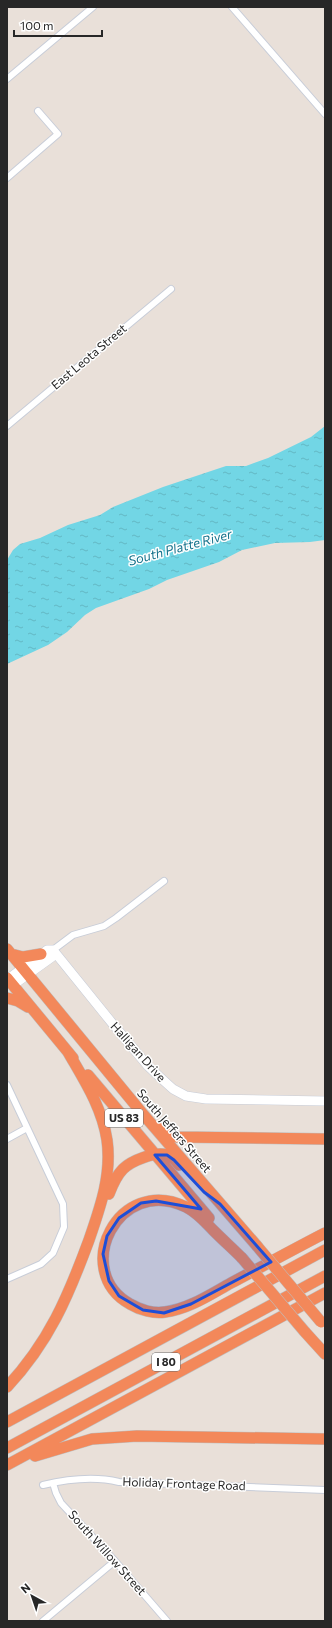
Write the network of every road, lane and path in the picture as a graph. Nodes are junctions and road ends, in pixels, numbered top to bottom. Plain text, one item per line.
1 (93, 7) edge
2 (232, 7) edge
3 (7, 79) edge
4 (38, 111) dead end
5 (325, 114) edge
6 (7, 178) edge
7 (171, 289) dead end
8 (7, 426) edge
9 (164, 881) dead end
10 (53, 950) junction
11 (9, 952) edge
12 (41, 954) junction
13 (25, 972) junction
14 (8, 982) edge
15 (7, 998) edge
16 (34, 1012) junction
17 (68, 1052) junction
18 (7, 1085) edge
19 (325, 1101) edge
20 (142, 1113) junction
21 (27, 1128) junction
22 (7, 1138) edge
23 (325, 1138) edge
24 (155, 1155) junction
25 (220, 1204) junction
26 (325, 1233) edge
27 (325, 1250) edge
28 (242, 1258) junction
29 (80, 1265) junction
30 (325, 1276) edge
31 (7, 1279) edge
32 (325, 1293) edge
33 (324, 1325) edge
34 (325, 1354) edge
35 (7, 1387) edge
36 (7, 1422) edge
37 (325, 1438) edge
38 (7, 1448) edge
39 (7, 1467) edge
40 (53, 1482) junction
41 (43, 1485) dead end
42 (325, 1490) edge
43 (116, 1561) junction
44 (42, 1621) edge
45 (167, 1621) edge

1 - 3 street
2 - 5 street
4 - 6 street
7 - 8 street, East Leota Street
9 - 10 street
10 - 12 street
10 - 13 street
10 - 19 street, Halligan Drive
11 - 12 highway
11 - 13 highway, South Jeffers Street / US 83
12 - 13 street
13 - 14 street
13 - 20 highway, South Jeffers Street / US 83
14 - 16 highway, US 83
15 - 16 highway
16 - 17 highway, US 83
17 - 24 highway, US 83
17 - 29 highway
18 - 21 street
20 - 23 highway
20 - 25 highway, South Jeffers Street / US 83
21 - 22 street
21 - 31 street
24 - 25 highway
24 - 28 highway, US 83
24 - 29 highway
25 - 33 highway, South Jeffers Street / US 83, bridge
26 - 28 highway
27 - 36 highway, I 80
28 - 34 highway, US 83, bridge
29 - 35 highway
30 - 38 highway, I 80
32 - 39 highway
37 - 39 highway
40 - 41 street, Holiday Frontage Road
40 - 42 street, Holiday Frontage Road
40 - 43 street, South Willow Street
43 - 44 street
43 - 45 street, South Willow Street

